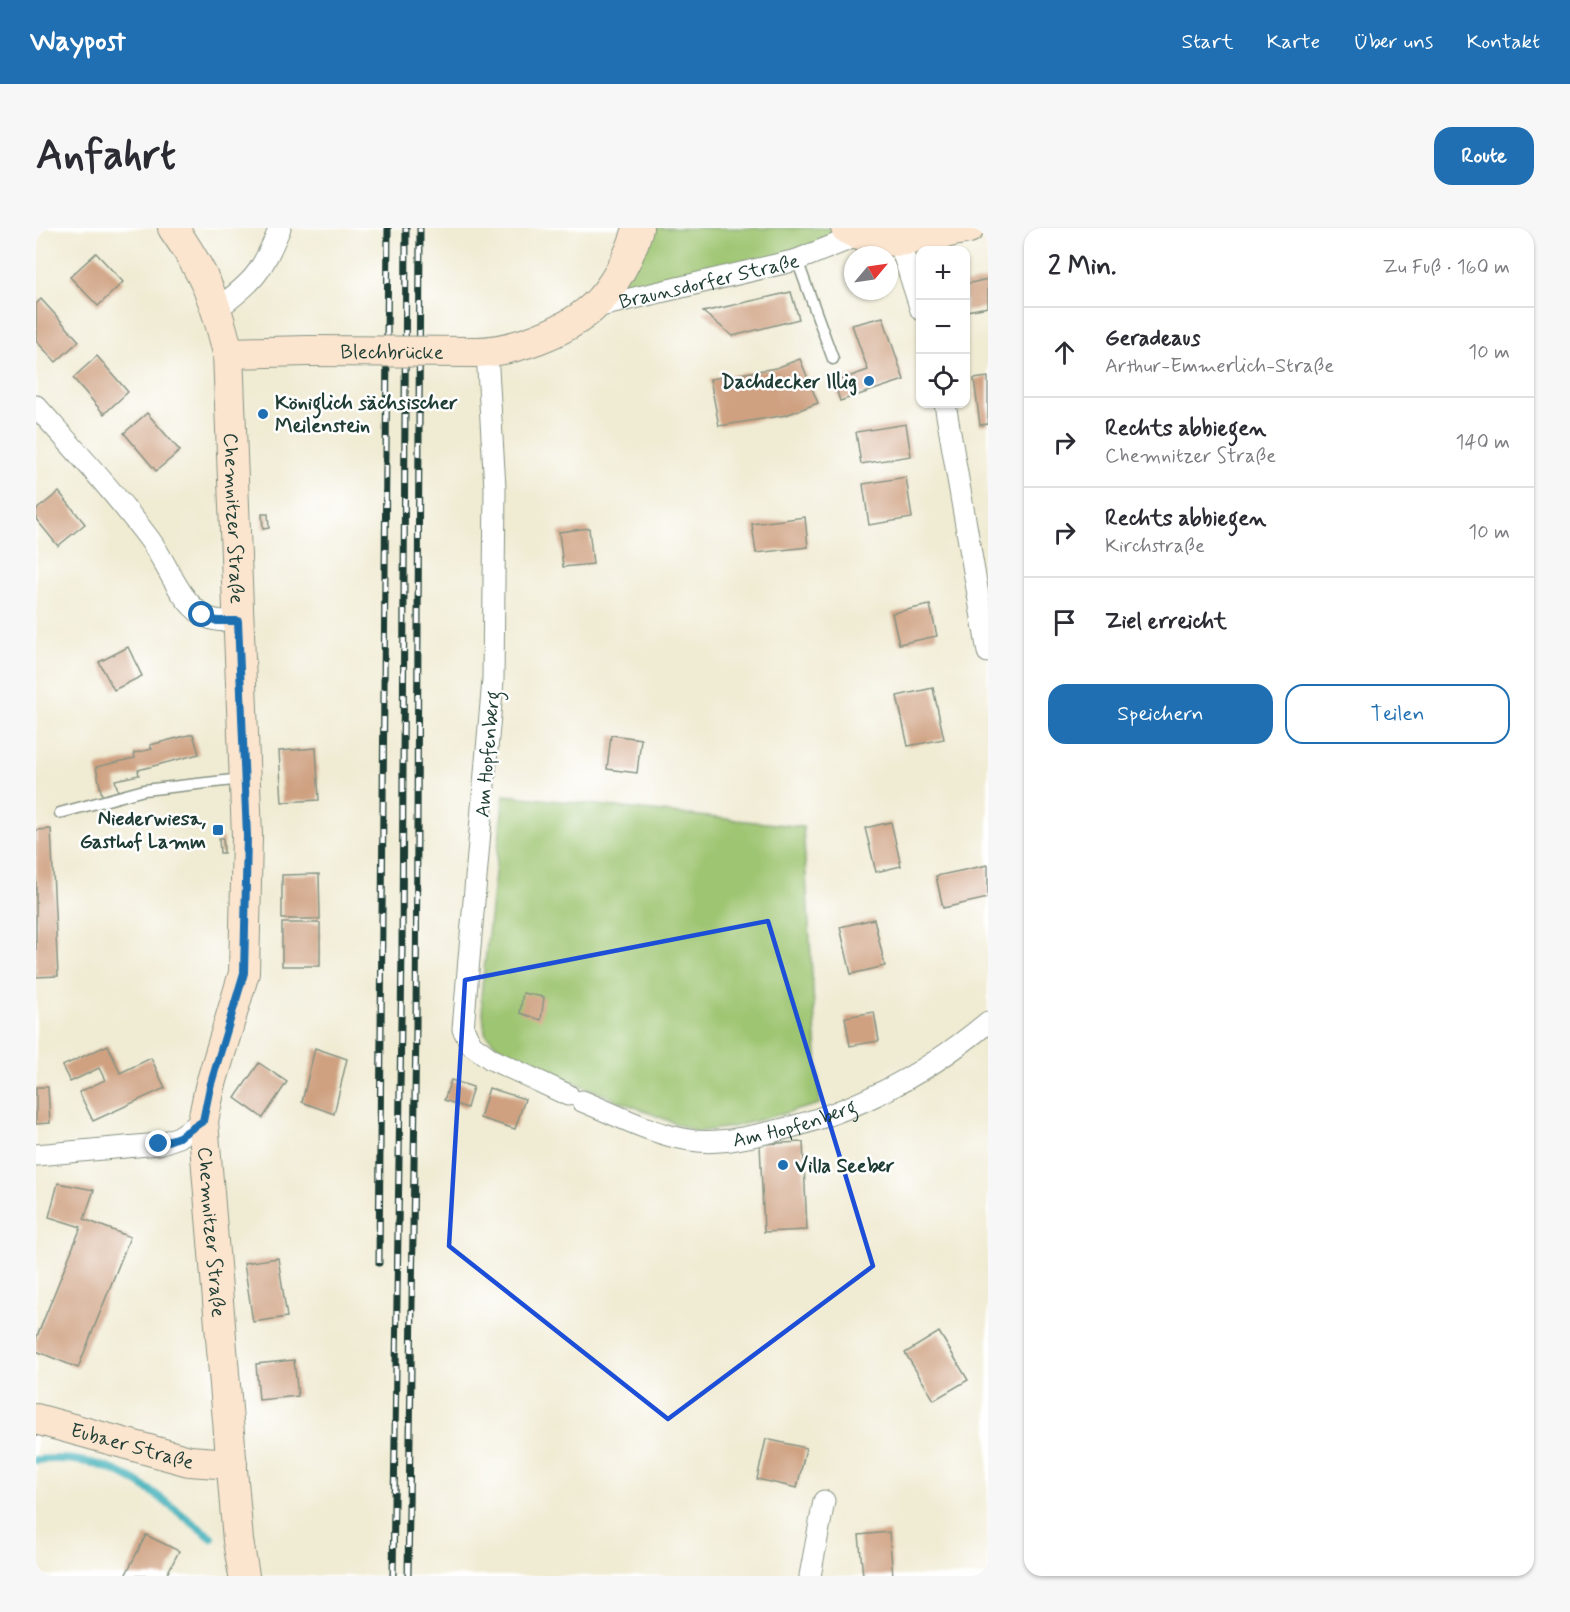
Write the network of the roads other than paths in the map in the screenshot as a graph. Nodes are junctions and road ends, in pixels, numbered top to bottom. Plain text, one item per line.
1 (172, 228) edge
2 (279, 228) edge
3 (638, 228) edge
4 (969, 228) edge
5 (852, 232) edge
6 (899, 241) junction
7 (797, 260) junction
8 (918, 300) edge
9 (218, 308) junction
10 (592, 308) junction
11 (482, 352) junction
12 (228, 353) junction
13 (833, 359) dead end
14 (36, 406) edge
15 (946, 408) edge
16 (238, 621) junction
17 (988, 652) edge
18 (245, 779) junction
19 (60, 813) dead end
20 (988, 1022) edge
21 (203, 1121) junction
22 (36, 1155) edge
23 (36, 1419) edge
24 (232, 1464) junction
25 (824, 1501) dead end
26 (245, 1574) edge
27 (810, 1576) edge

1 - 9 main road, Chemnitzer Straße
2 - 9 street
3 - 10 main road
4 - 6 main road, Braunsdorfer Straße
5 - 6 main road, Braunsdorfer Straße
5 - 7 street, Braunsdorfer Straße
6 - 8 street
7 - 10 street, Braunsdorfer Straße
7 - 13 lane
9 - 12 main road, Chemnitzer Straße
10 - 11 main road, Blechbrücke
11 - 12 main road, Blechbrücke, bridge
11 - 20 street, Am Hopfenberg
12 - 16 main road, Chemnitzer Straße
14 - 16 street
15 - 17 street
16 - 18 main road, Chemnitzer Straße
18 - 19 lane
18 - 21 main road, Chemnitzer Straße
21 - 22 street
21 - 24 main road, Chemnitzer Straße
23 - 24 main road, Eubaer Straße
24 - 26 main road, Chemnitzer Straße
25 - 27 street

